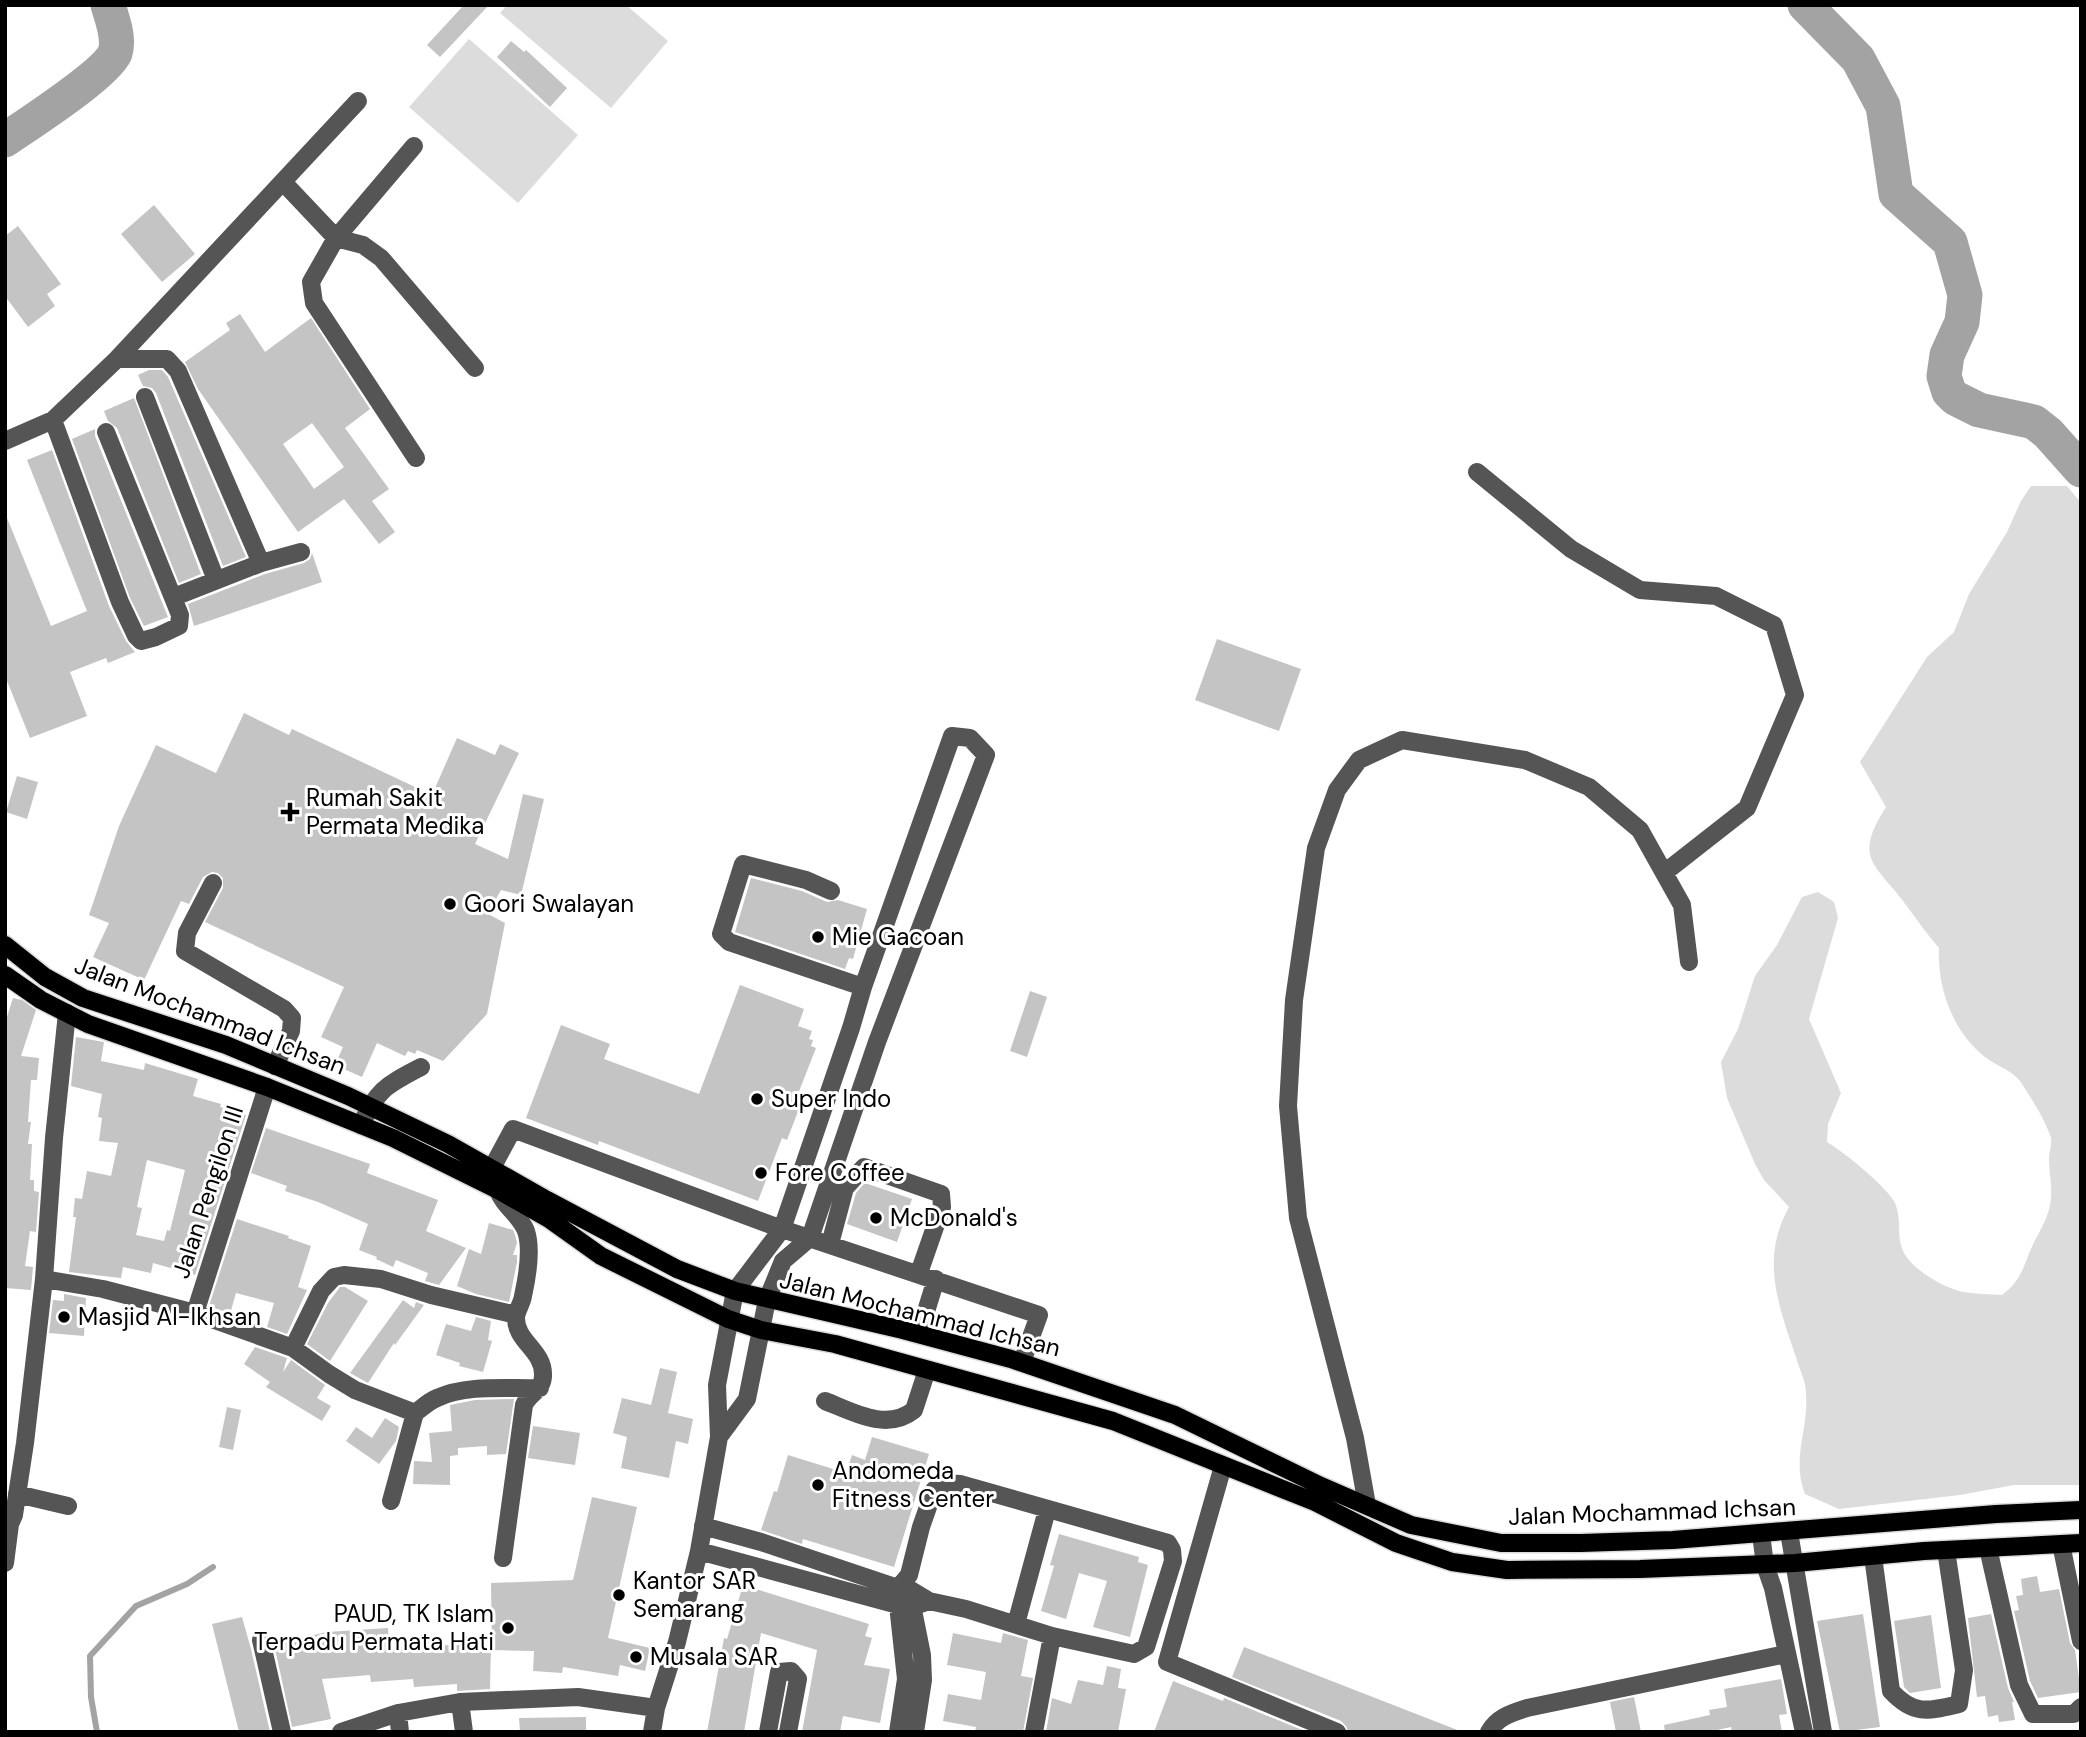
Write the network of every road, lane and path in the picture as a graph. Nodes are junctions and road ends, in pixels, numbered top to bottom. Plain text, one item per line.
1 (358, 102) dead end
2 (414, 146) dead end
3 (283, 182) junction
4 (336, 238) junction
5 (117, 359) junction
6 (475, 368) dead end
7 (145, 397) dead end
8 (53, 420) junction
9 (106, 432) dead end
10 (5, 441) edge
11 (416, 458) dead end
12 (1477, 472) dead end
13 (301, 552) dead end
14 (261, 563) junction
15 (216, 580) junction
16 (174, 597) junction
17 (1664, 873) junction
18 (213, 883) dead end
19 (831, 891) dead end
20 (5, 945) edge
21 (1689, 962) dead end
22 (5, 975) edge
23 (863, 986) junction
24 (67, 1013) junction
25 (851, 1028) junction
26 (877, 1042) junction
27 (275, 1066) junction
28 (421, 1067) dead end
29 (267, 1087) junction
30 (369, 1107) junction
31 (361, 1125) junction
32 (495, 1180) junction
33 (782, 1229) junction
34 (810, 1238) junction
35 (830, 1244) junction
36 (928, 1276) junction
37 (44, 1279) junction
38 (734, 1291) junction
39 (767, 1300) junction
40 (195, 1312) junction
41 (516, 1315) junction
42 (728, 1319) junction
43 (761, 1330) junction
44 (919, 1334) junction
45 (293, 1348) junction
46 (1023, 1362) junction
47 (927, 1370) junction
48 (540, 1388) junction
49 (825, 1401) dead end
50 (415, 1413) junction
51 (1175, 1415) junction
52 (719, 1437) junction
53 (1167, 1443) junction
54 (1223, 1466) junction
55 (17, 1494) junction
56 (391, 1501) dead end
57 (1367, 1505) junction
58 (68, 1506) dead end
59 (1047, 1510) junction
60 (2081, 1510) edge
61 (7, 1525) edge
62 (703, 1526) junction
63 (1789, 1532) junction
64 (1761, 1534) junction
65 (2081, 1543) edge
66 (2061, 1544) junction
67 (1988, 1548) junction
68 (1946, 1550) junction
69 (699, 1551) junction
70 (1873, 1556) junction
71 (503, 1558) dead end
72 (5, 1563) edge
73 (1795, 1563) junction
74 (1765, 1565) junction
75 (909, 1594) junction
76 (1016, 1624) junction
77 (1052, 1636) junction
78 (261, 1640) dead end
79 (2081, 1641) edge
80 (1786, 1654) junction
81 (914, 1679) junction
82 (460, 1702) junction
83 (2081, 1707) edge
84 (656, 1708) junction
85 (398, 1713) junction
86 (282, 1732) edge
87 (341, 1732) edge
88 (400, 1732) edge
89 (464, 1732) edge
90 (652, 1732) edge
91 (768, 1732) edge
92 (788, 1732) edge
93 (898, 1732) edge
94 (915, 1732) edge
95 (1034, 1732) edge
96 (1337, 1732) edge
97 (1489, 1732) edge
98 (1804, 1732) edge
99 (1823, 1732) edge

1 - 3 street
2 - 4 street
3 - 4 street
3 - 5 street
4 - 6 street
4 - 11 street
5 - 8 street
5 - 14 street
7 - 15 street
8 - 10 street
8 - 16 street
9 - 16 street
12 - 17 street
13 - 14 street
14 - 15 street
15 - 16 street
17 - 21 street
17 - 57 street
18 - 27 street
19 - 23 street
20 - 27 main road, Jalan Mochammad Ichsan
22 - 24 main road, Jalan Mochammad Ichsan
23 - 25 street
23 - 26 street
24 - 29 main road, Jalan Mochammad Ichsan
24 - 37 street
25 - 26 street
25 - 33 street
26 - 34 street
27 - 29 main road
27 - 30 main road, Jalan Mochammad Ichsan
28 - 30 street
29 - 31 main road, Jalan Mochammad Ichsan
29 - 40 street, Jalan Pengilon III
30 - 31 street
30 - 32 main road, Jalan Mochammad Ichsan
31 - 32 main road, Jalan Mochammad Ichsan
32 - 33 street
32 - 38 main road, Jalan Mochammad Ichsan
32 - 41 street
32 - 42 main road, Jalan Mochammad Ichsan
33 - 34 street
33 - 38 street
34 - 35 street
34 - 39 street
35 - 36 street
35 - 36 street
36 - 44 street
36 - 46 street
37 - 40 street
37 - 55 street
38 - 39 main road, Jalan Mochammad Ichsan
38 - 42 street
39 - 43 street
39 - 44 main road, Jalan Mochammad Ichsan
40 - 45 street
41 - 45 street
41 - 48 street
42 - 43 main road, Jalan Mochammad Ichsan
42 - 52 street
43 - 47 main road, Jalan Mochammad Ichsan
43 - 52 street
44 - 46 main road, Jalan Mochammad Ichsan
45 - 50 street
46 - 51 main road, Jalan Mochammad Ichsan
47 - 49 street
47 - 53 main road, Jalan Mochammad Ichsan
48 - 50 street
48 - 71 street
50 - 56 street
51 - 53 main road
51 - 57 main road, Jalan Mochammad Ichsan
52 - 62 street
53 - 54 main road, Jalan Mochammad Ichsan
54 - 74 main road, Jalan Mochammad Ichsan
54 - 96 street
55 - 58 street
55 - 61 street
57 - 64 main road, Jalan Mochammad Ichsan
59 - 75 street
59 - 76 street
59 - 77 street
60 - 63 main road, Jalan Mochammad Ichsan
61 - 72 street
62 - 69 street
62 - 75 street
63 - 64 main road, Jalan Mochammad Ichsan
63 - 73 street
64 - 74 street
65 - 66 main road, Jalan Mochammad Ichsan
66 - 67 main road, Jalan Mochammad Ichsan
66 - 79 street
67 - 68 main road, Jalan Mochammad Ichsan
67 - 83 street
68 - 70 main road, Jalan Mochammad Ichsan
68 - 70 street
69 - 75 street
69 - 84 street
70 - 73 main road, Jalan Mochammad Ichsan
73 - 74 main road, Jalan Mochammad Ichsan
73 - 99 street
74 - 80 street
75 - 76 street
75 - 81 street
76 - 77 street
77 - 95 street
78 - 86 street
80 - 97 street
80 - 98 street
81 - 93 street
81 - 94 street
82 - 84 street
82 - 85 street
82 - 89 street
84 - 90 street
85 - 87 street
85 - 88 street
91 - 92 street

